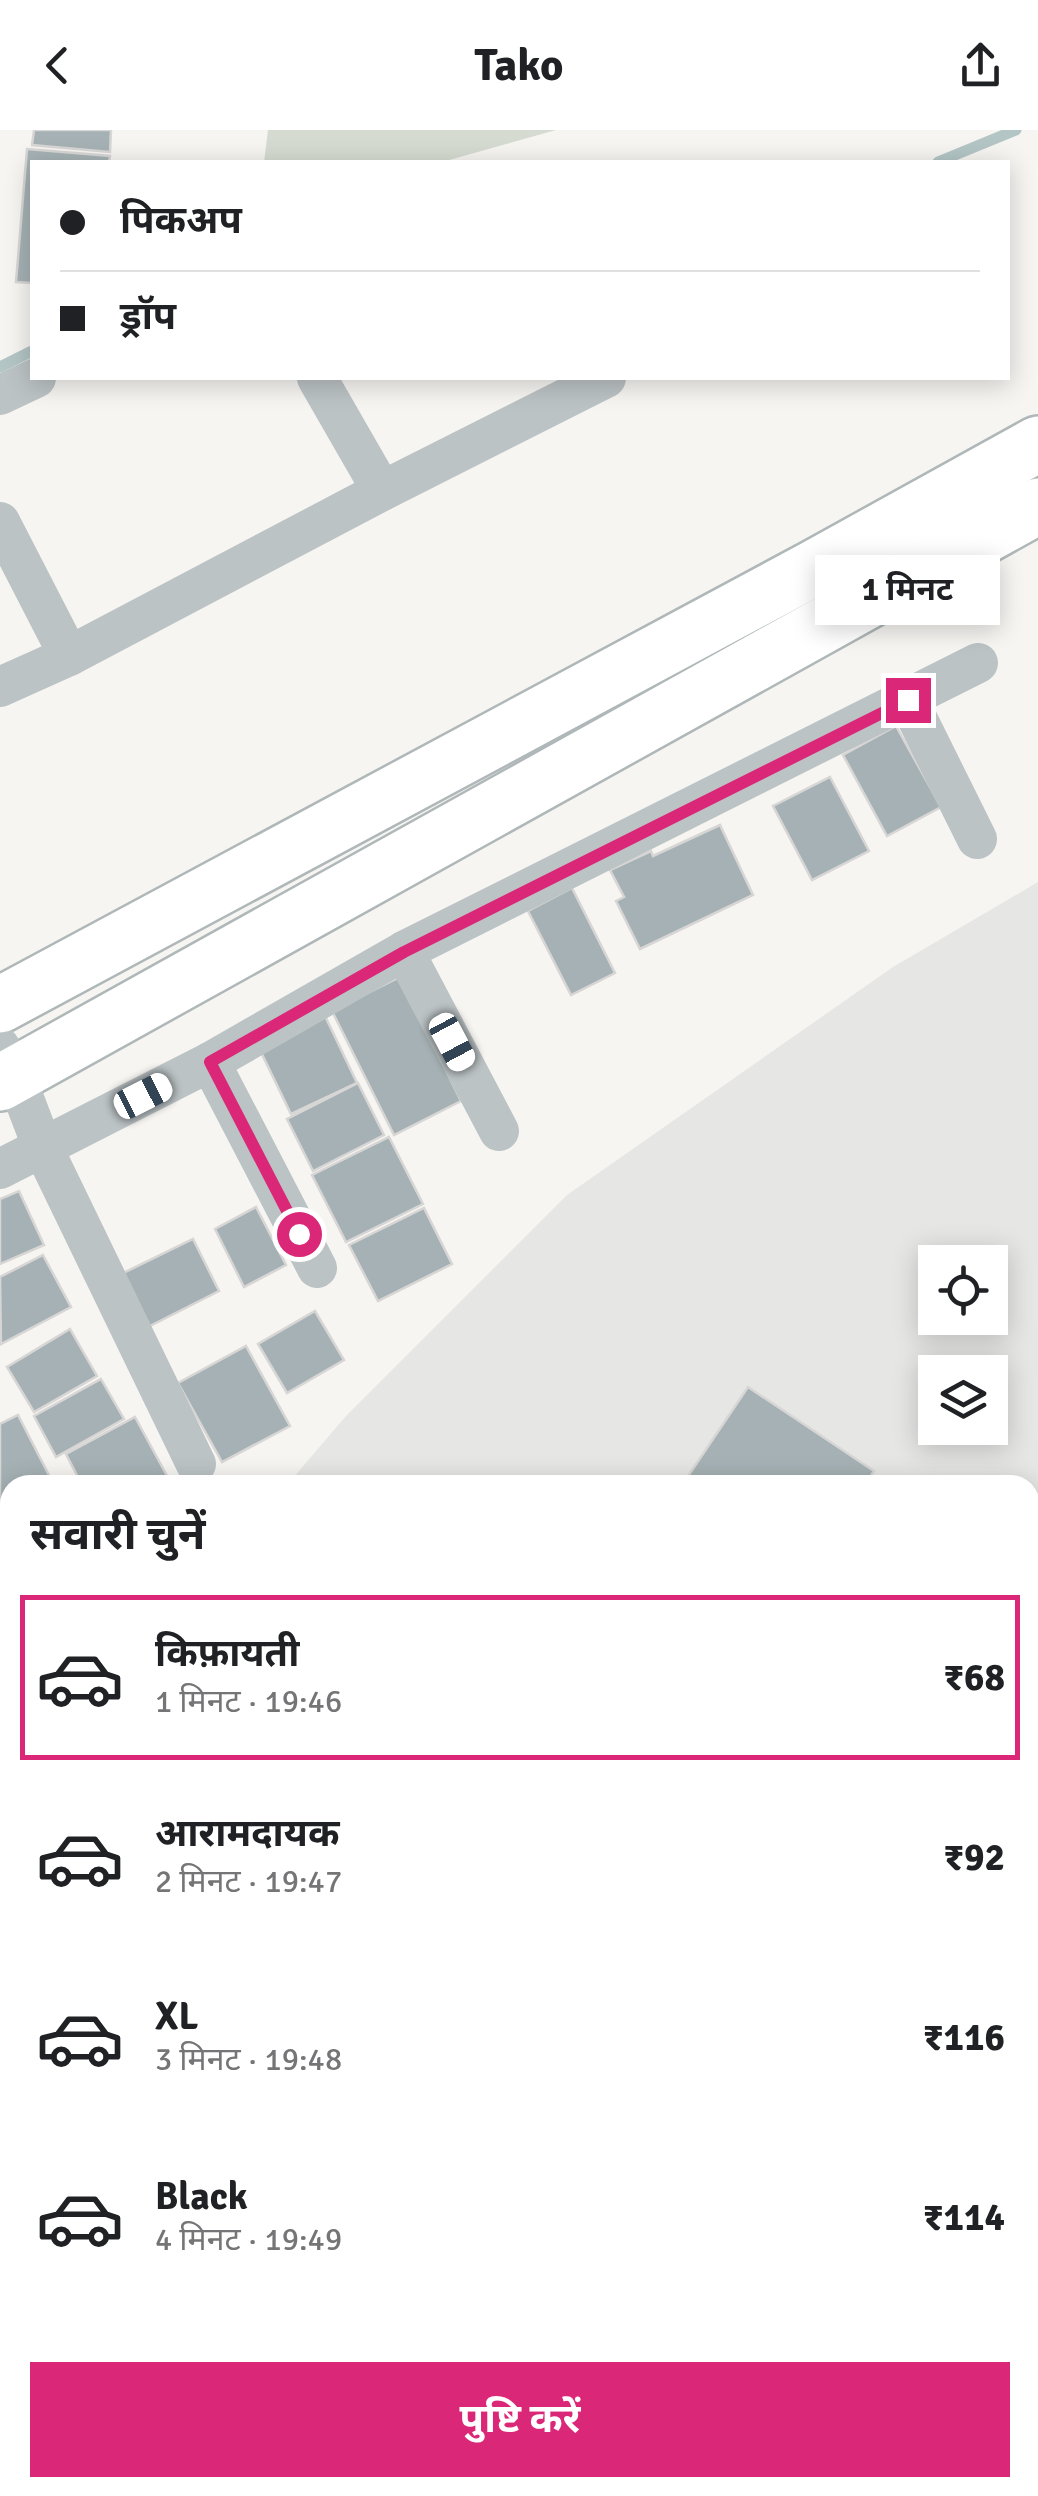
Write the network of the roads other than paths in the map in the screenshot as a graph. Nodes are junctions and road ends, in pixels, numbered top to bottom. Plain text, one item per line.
1 (32, 380) edge
2 (318, 380) edge
3 (602, 380) edge
4 (0, 395) edge
5 (1038, 444) edge
6 (382, 490) junction
7 (1038, 506) edge
8 (0, 522) edge
9 (69, 656) junction
10 (978, 664) dead end
11 (0, 686) edge
12 (908, 700) junction
13 (977, 839) dead end
14 (404, 952) junction
15 (0, 1005) edge
16 (210, 1062) junction
17 (5, 1069) edge
18 (500, 1132) dead end
19 (42, 1146) junction
20 (0, 1168) edge
21 (317, 1268) dead end
22 (196, 1464) dead end

1 - 4 street
2 - 6 street
3 - 6 street
5 - 15 main road
6 - 9 street
7 - 17 main road
8 - 9 street
9 - 11 street
10 - 12 street
12 - 13 street
12 - 14 street
14 - 16 street
14 - 18 street
16 - 19 street
16 - 21 street
17 - 19 street
19 - 20 street
19 - 22 street

